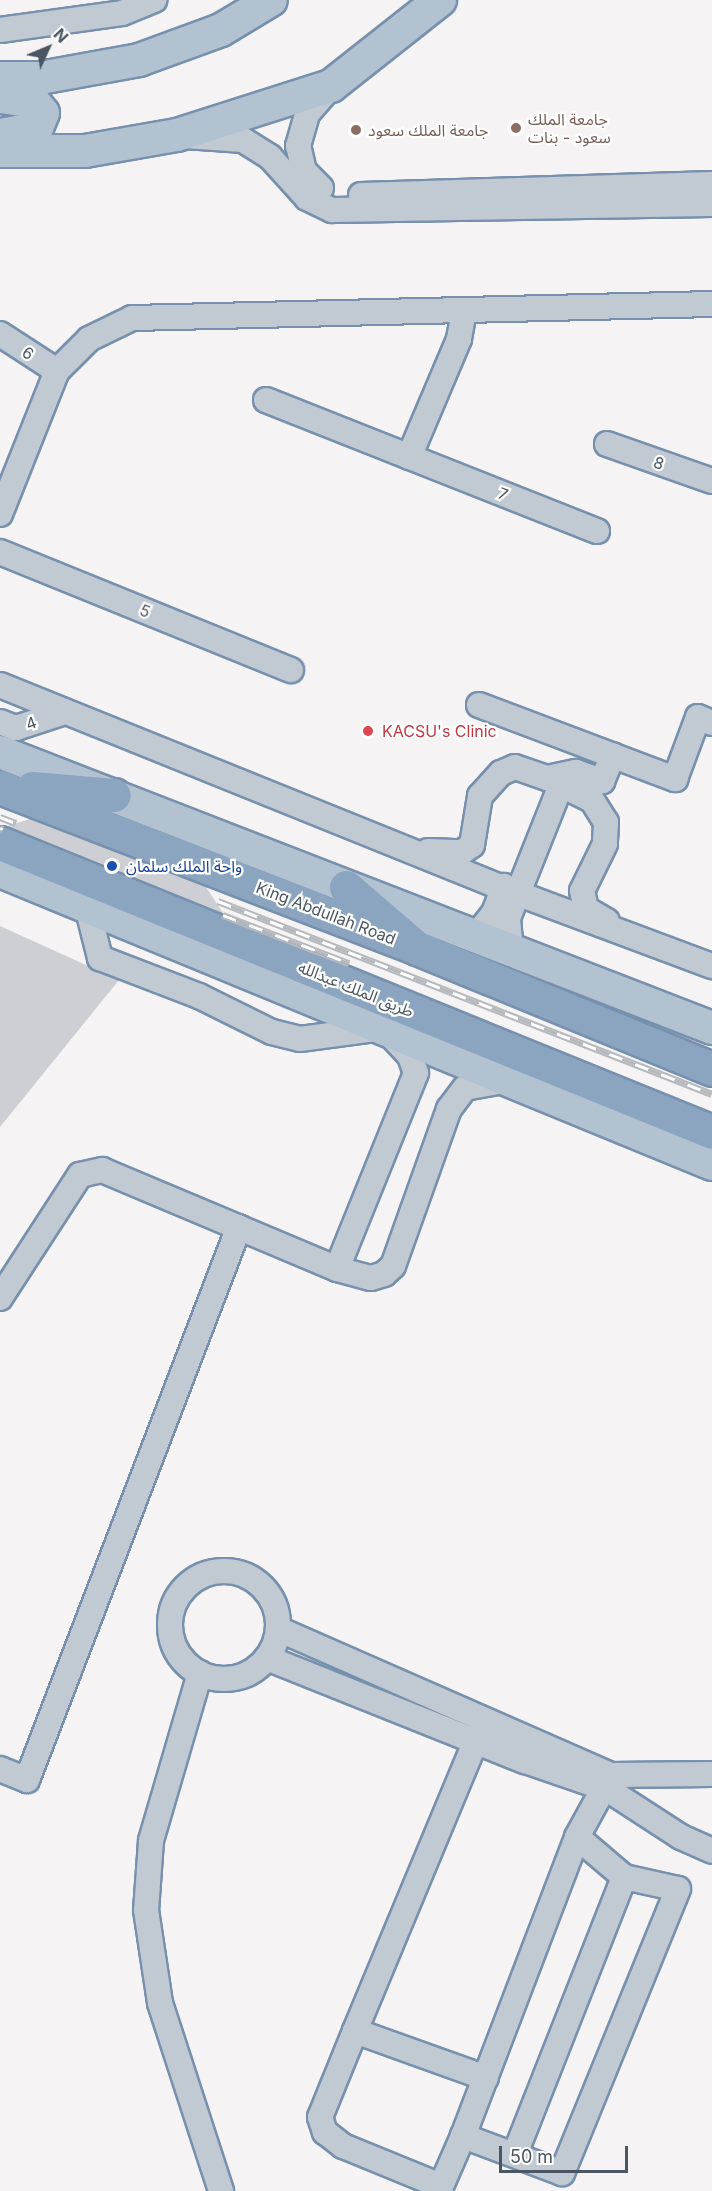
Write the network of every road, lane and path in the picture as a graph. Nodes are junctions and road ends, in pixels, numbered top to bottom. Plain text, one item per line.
1 (155, 0) edge
2 (272, 0) edge
3 (440, 0) edge
4 (0, 30) edge
5 (0, 78) edge
6 (332, 86) junction
7 (0, 97) edge
8 (0, 135) edge
9 (177, 135) junction
10 (0, 151) edge
11 (712, 184) edge
12 (712, 204) edge
13 (712, 304) edge
14 (464, 311) junction
15 (0, 334) edge
16 (57, 371) junction
17 (266, 400) dead end
18 (607, 444) dead end
19 (409, 457) junction
20 (712, 482) edge
21 (0, 514) edge
22 (597, 531) dead end
23 (0, 552) edge
24 (291, 670) dead end
25 (0, 685) edge
26 (479, 705) dead end
27 (62, 713) junction
28 (0, 722) edge
29 (712, 723) edge
30 (0, 752) edge
31 (613, 755) junction
32 (561, 778) junction
33 (0, 786) edge
34 (114, 795) junction
35 (0, 843) edge
36 (398, 847) junction
37 (0, 871) edge
38 (346, 887) junction
39 (511, 891) junction
40 (87, 906) junction
41 (475, 937) junction
42 (635, 937) junction
43 (417, 948) junction
44 (511, 951) junction
45 (712, 966) edge
46 (384, 1028) junction
47 (712, 1028) edge
48 (712, 1069) edge
49 (509, 1080) junction
50 (712, 1132) edge
51 (712, 1164) edge
52 (239, 1227) junction
53 (337, 1269) junction
54 (0, 1298) edge
55 (278, 1629) junction
56 (267, 1658) junction
57 (200, 1673) junction
58 (479, 1731) junction
59 (0, 1769) edge
60 (712, 1774) edge
61 (609, 1782) junction
62 (577, 1837) junction
63 (712, 1851) edge
64 (624, 1877) junction
65 (355, 2031) junction
66 (486, 2078) junction
67 (463, 2136) junction
68 (515, 2154) junction
69 (440, 2189) edge
70 (220, 2191) edge

1 - 4 street
2 - 5 main road
3 - 6 main road
6 - 9 main road
6 - 11 street
7 - 8 main road
9 - 10 main road
9 - 12 street
13 - 14 street
14 - 16 street
14 - 19 street
15 - 16 street, 6
16 - 21 street
17 - 19 street, 7
18 - 20 street, 8
19 - 22 street, 7
23 - 24 street, 5
25 - 27 street
26 - 31 street
27 - 28 street, 4
27 - 36 street
29 - 31 street
30 - 34 main road
31 - 32 street
32 - 36 street
32 - 39 street
32 - 42 street
33 - 34 highway
33 - 43 highway, King Abdullah Road
34 - 38 main road
35 - 50 highway, طريق الملك عبدالله
36 - 39 street
37 - 40 main road
38 - 41 main road
38 - 43 highway
39 - 41 street
39 - 42 street
39 - 44 street
40 - 46 main road
40 - 46 street
41 - 44 main road
42 - 45 street
43 - 48 highway
44 - 47 main road
46 - 49 main road
46 - 53 street
49 - 51 main road
49 - 53 street
52 - 53 street
52 - 54 street
52 - 59 street
55 - 56 street
55 - 57 street
55 - 58 street
56 - 57 street
56 - 58 street
57 - 70 street
58 - 61 street
58 - 65 street
60 - 61 street
61 - 62 street
61 - 63 street
62 - 64 street
62 - 66 street
64 - 68 street
64 - 68 street
65 - 66 street
65 - 69 street
66 - 67 street
67 - 68 street
67 - 69 street

